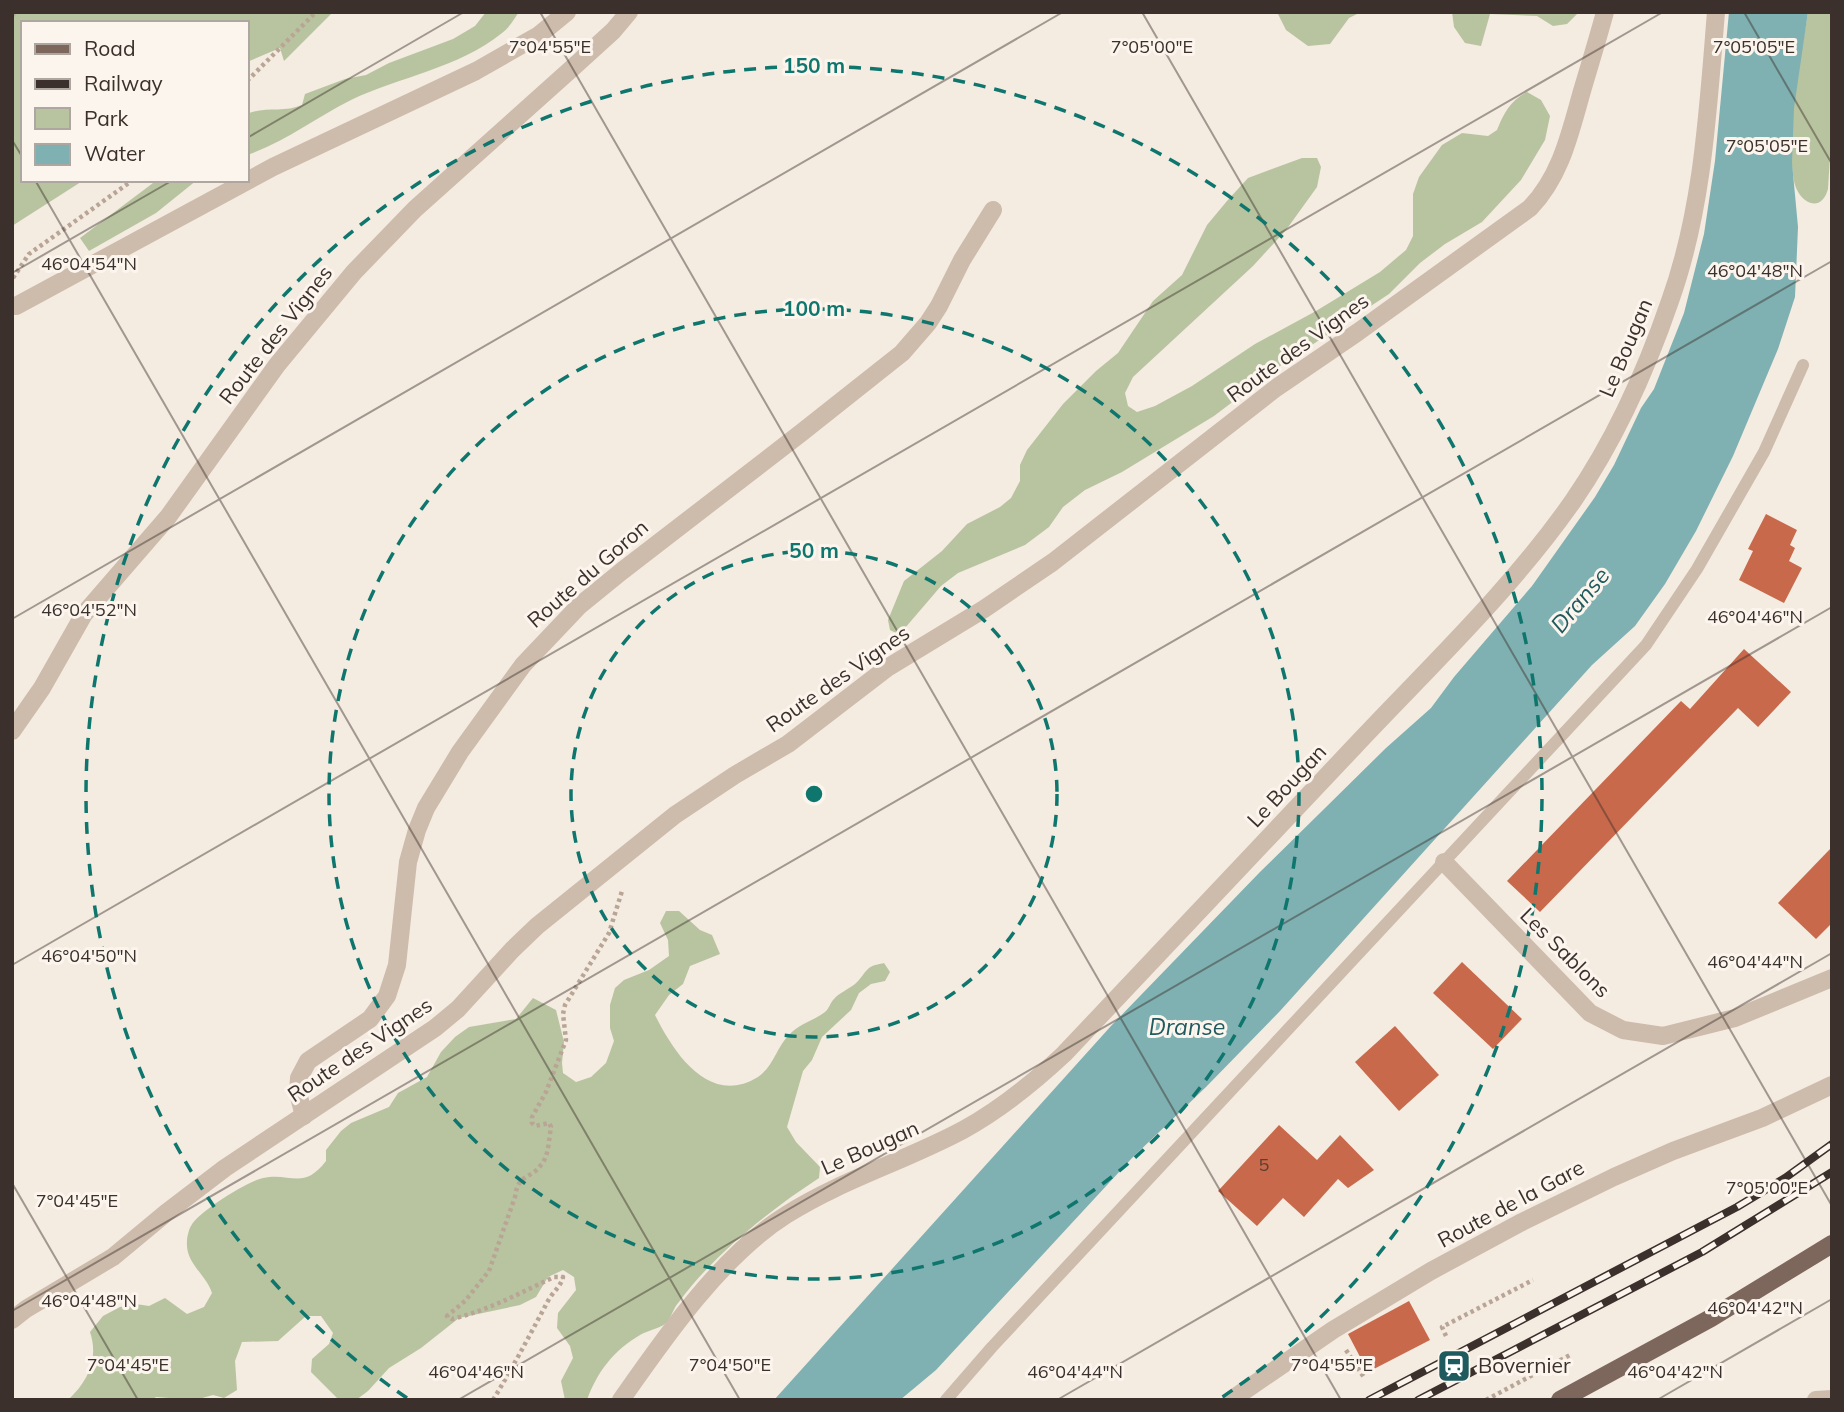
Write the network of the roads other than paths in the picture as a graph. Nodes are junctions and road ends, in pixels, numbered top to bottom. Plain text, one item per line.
1 (567, 12) edge
2 (629, 12) edge
3 (1605, 12) edge
4 (1716, 12) edge
5 (248, 181) edge
6 (245, 182) edge
7 (993, 210) dead end
8 (16, 306) dead end
9 (1803, 365) dead end
10 (12, 731) edge
11 (1444, 862) junction
12 (1832, 978) edge
13 (1832, 1085) edge
14 (304, 1116) junction
15 (1832, 1244) edge
16 (12, 1320) edge
17 (1832, 1399) edge
18 (621, 1400) edge
19 (946, 1400) edge
20 (1231, 1400) edge
21 (1560, 1400) edge
22 (1816, 1400) edge

1 - 5 street
2 - 10 street, Route des Vignes
3 - 14 street, Route des Vignes
4 - 18 street, Le Bougan
6 - 8 street
7 - 14 street, Route du Goron
9 - 11 lane
11 - 12 street, Les Sablons
11 - 19 lane
13 - 20 street, Route de la Gare
14 - 16 street, Route des Vignes
15 - 21 main road
17 - 22 street

